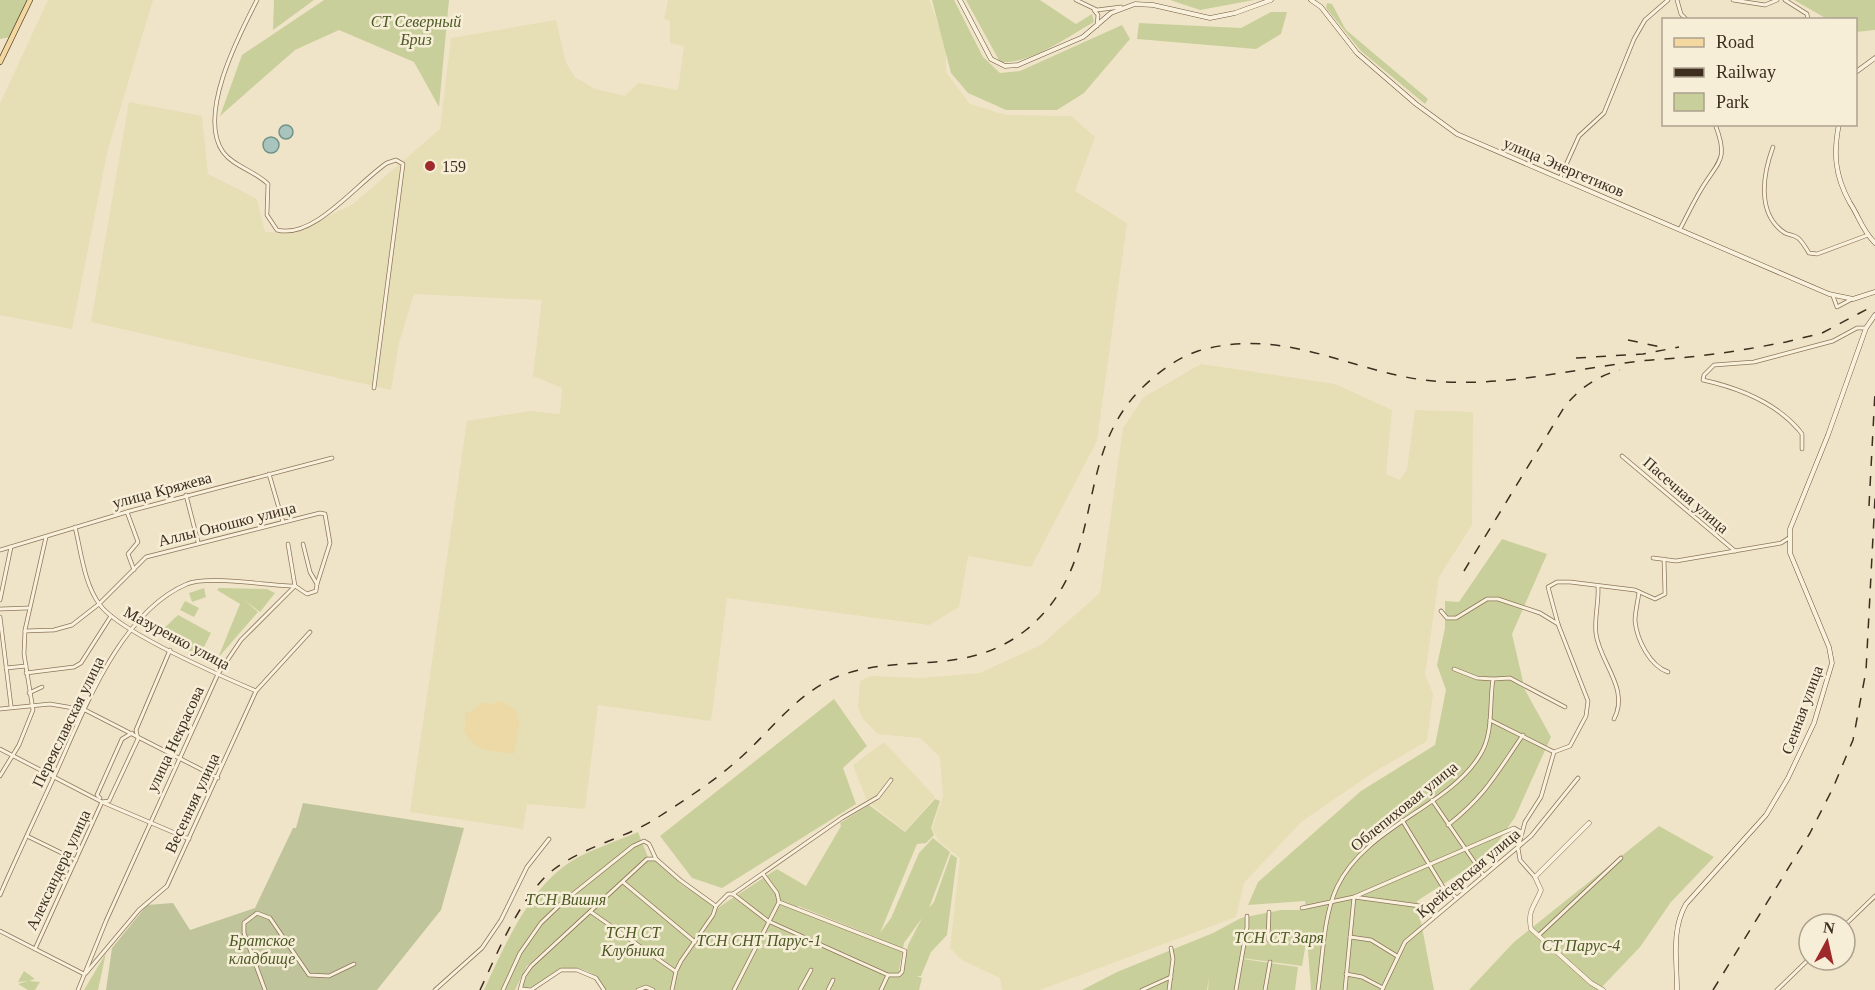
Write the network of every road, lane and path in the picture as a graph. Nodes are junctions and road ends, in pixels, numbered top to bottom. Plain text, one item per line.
1 (30, 0) edge
2 (256, 0) edge
3 (960, 0) edge
4 (1076, 0) edge
5 (1271, 0) edge
6 (1315, 0) edge
7 (1668, 0) edge
8 (1677, 0) edge
9 (1733, 0) edge
10 (1777, 0) edge
11 (1785, 0) edge
12 (1121, 7) junction
13 (1089, 8) junction
14 (1685, 18) edge
15 (1808, 18) edge
16 (1096, 26) junction
17 (0, 43) edge
18 (8, 47) junction
19 (1875, 58) edge
20 (0, 62) edge
21 (1857, 71) edge
22 (1715, 126) edge
23 (1839, 126) edge
24 (1773, 147) dead end
25 (1560, 178) junction
26 (1680, 229) junction
27 (1868, 235) junction
28 (1875, 243) edge
29 (1875, 292) edge
30 (1833, 296) junction
31 (1852, 299) junction
32 (1875, 315) edge
33 (1866, 328) junction
34 (374, 388) dead end
35 (1802, 449) dead end
36 (1622, 456) dead end
37 (332, 458) dead end
38 (270, 474) junction
39 (186, 495) junction
40 (127, 512) junction
41 (283, 522) junction
42 (75, 526) junction
43 (46, 537) junction
44 (1789, 538) junction
45 (198, 542) junction
46 (288, 544) dead end
47 (303, 544) dead end
48 (11, 547) junction
49 (0, 550) edge
50 (1735, 551) junction
51 (1653, 558) dead end
52 (1664, 559) junction
53 (134, 570) junction
54 (317, 584) junction
55 (295, 586) junction
56 (1598, 586) junction
57 (1639, 592) junction
58 (0, 600) edge
59 (99, 604) junction
60 (28, 608) junction
61 (0, 609) edge
62 (1441, 611) dead end
63 (111, 616) junction
64 (0, 617) edge
65 (1558, 624) junction
66 (132, 630) junction
67 (25, 631) junction
68 (310, 632) dead end
69 (170, 650) junction
70 (26, 666) junction
71 (6, 668) junction
72 (1454, 669) dead end
73 (1668, 672) dead end
74 (26, 673) junction
75 (218, 674) junction
76 (1493, 679) junction
77 (42, 687) dead end
78 (256, 691) junction
79 (29, 693) junction
80 (32, 705) junction
81 (11, 706) junction
82 (1566, 706) dead end
83 (0, 709) edge
84 (85, 710) junction
85 (1614, 719) dead end
86 (1490, 720) junction
87 (134, 732) junction
88 (1523, 735) junction
89 (0, 749) edge
90 (1556, 751) junction
91 (13, 756) junction
92 (180, 756) junction
93 (0, 776) edge
94 (54, 776) junction
95 (218, 778) junction
96 (1578, 778) dead end
97 (891, 780) dead end
98 (1432, 800) junction
99 (102, 801) junction
100 (1402, 820) junction
101 (151, 821) junction
102 (1588, 823) dead end
103 (1448, 825) junction
104 (1522, 832) junction
105 (27, 836) junction
106 (189, 839) junction
107 (549, 839) dead end
108 (1518, 848) junction
109 (1463, 849) junction
110 (656, 858) junction
111 (1621, 858) dead end
112 (76, 860) junction
113 (1428, 864) junction
114 (763, 874) junction
115 (1484, 876) junction
116 (1535, 877) junction
117 (623, 882) junction
118 (733, 894) junction
119 (0, 895) edge
120 (1875, 896) edge
121 (1354, 897) junction
122 (1456, 898) junction
123 (779, 902) junction
124 (1331, 904) junction
125 (716, 906) junction
126 (1420, 906) dead end
127 (1302, 908) dead end
128 (591, 912) junction
129 (1269, 912) dead end
130 (1857, 913) edge
131 (1247, 916) dead end
132 (768, 921) junction
133 (0, 931) edge
134 (1539, 935) junction
135 (1350, 937) junction
136 (1268, 940) dead end
137 (694, 942) junction
138 (1171, 948) dead end
139 (35, 949) junction
140 (1397, 956) junction
141 (1269, 962) dead end
142 (354, 964) dead end
143 (810, 970) dead end
144 (676, 971) junction
145 (1797, 971) edge
146 (85, 974) junction
147 (1346, 974) junction
148 (888, 975) junction
149 (1171, 977) junction
150 (833, 980) dead end
151 (521, 989) edge
152 (1382, 989) edge
153 (78, 990) edge
154 (265, 990) edge
155 (435, 990) edge
156 (503, 990) edge
157 (604, 990) edge
158 (638, 990) edge
159 (653, 990) edge
160 (672, 990) edge
161 (734, 990) edge
162 (800, 990) edge
163 (828, 990) edge
164 (881, 990) edge
165 (1142, 990) edge
166 (1169, 990) edge
167 (1236, 990) edge
168 (1265, 990) edge
169 (1318, 990) edge
170 (1345, 990) edge
171 (1603, 990) edge
172 (1677, 990) edge
173 (1777, 990) edge

1 - 18 main road
2 - 34 street
3 - 16 main road
4 - 13 street
5 - 12 main road
6 - 25 main road, улица Энергетиков
7 - 25 street
8 - 14 street
9 - 10 street
11 - 15 street
12 - 13 street
12 - 16 main road
13 - 16 street
17 - 18 main road
18 - 20 main road
19 - 21 main road
22 - 26 street
23 - 27 main road
24 - 27 street
25 - 26 main road, улица Энергетиков
26 - 30 main road, улица Энергетиков
27 - 28 main road
29 - 31 main road
30 - 31 main road, улица Энергетиков
30 - 31 street
32 - 33 main road
33 - 35 street
33 - 44 main road
36 - 50 street, Пасечная улица
37 - 38 street, улица Кряжева
38 - 39 street, улица Кряжева
38 - 41 street
39 - 40 street, улица Кряжева
39 - 45 street
40 - 42 street, улица Кряжева
40 - 53 street
41 - 45 street, Аллы Оношко улица
41 - 54 street, Аллы Оношко улица
42 - 43 street, улица Кряжева
42 - 59 street, Мазуренко улица
43 - 48 street, улица Кряжева
43 - 60 street
44 - 50 street
44 - 172 main road, Сенная улица
45 - 53 street, Аллы Оношко улица
46 - 55 street
47 - 54 street
48 - 49 street, улица Кряжева
48 - 58 street
50 - 52 street
51 - 52 street
52 - 57 street
53 - 59 street, Аллы Оношко улица
54 - 55 street
55 - 66 street, Переяславская улица
55 - 75 street, улица Некрасова
56 - 57 street
56 - 65 street
56 - 85 street
57 - 73 street
59 - 63 street, Мазуренко улица
59 - 67 street, Аллы Оношко улица
60 - 61 street
60 - 67 street
62 - 65 street
63 - 66 street, Мазуренко улица
63 - 74 street
64 - 71 street
65 - 90 street
66 - 69 street, Мазуренко улица
66 - 84 street, Переяславская улица
67 - 70 street
68 - 78 street, Весенняя улица
69 - 75 street, Мазуренко улица
69 - 87 street, Александера улица
70 - 71 street
70 - 74 street
71 - 81 street
72 - 76 street
74 - 79 street
75 - 78 street, Мазуренко улица
75 - 92 street, улица Некрасова
76 - 82 street
76 - 86 street, Облепиховая улица
77 - 79 street
78 - 95 street, Весенняя улица
79 - 80 street
80 - 81 street
80 - 84 street
80 - 91 street
81 - 83 street
84 - 87 street
84 - 94 street, Переяславская улица
86 - 88 street
86 - 98 street, Облепиховая улица
87 - 92 street
87 - 99 street, Александера улица
87 - 99 street, Александера улица
88 - 90 street
88 - 103 street
89 - 91 street
90 - 104 street
91 - 93 street
91 - 94 street
92 - 95 street
92 - 101 street, улица Некрасова
94 - 99 street
94 - 105 street, Переяславская улица
95 - 106 street, Весенняя улица
96 - 108 street, Крейсерская улица
97 - 114 street
98 - 100 street, Облепиховая улица
98 - 103 street
99 - 101 street
99 - 112 street, Александера улица
100 - 113 street
100 - 124 street, Облепиховая улица
101 - 106 street
101 - 146 street, улица Некрасова
102 - 116 main road
103 - 109 street
104 - 108 street
104 - 109 street
105 - 112 street
105 - 119 street, Переяславская улица
106 - 146 street, Весенняя улица
107 - 155 street
108 - 115 street, Крейсерская улица
108 - 116 street, Крейсерская улица
109 - 113 street
109 - 115 street
110 - 117 street
110 - 125 street
110 - 156 street
111 - 134 street
112 - 139 street, Александера улица
113 - 121 street
113 - 122 street
114 - 118 street
114 - 123 street
115 - 122 street, Крейсерская улица
116 - 134 main road
117 - 128 street
117 - 137 street
118 - 125 street
118 - 132 street
120 - 130 street
121 - 124 street
121 - 126 street
121 - 135 street
122 - 140 street, Крейсерская улица
123 - 132 street
123 - 148 street
124 - 127 street
124 - 169 street, Облепиховая улица
125 - 137 street
128 - 144 street
128 - 151 street
129 - 136 street
131 - 167 street
132 - 148 street
132 - 161 street
133 - 139 street
134 - 171 main road
135 - 140 street
135 - 147 street
137 - 144 street
138 - 149 street
139 - 146 street
140 - 152 street, Крейсерская улица
141 - 168 street
142 - 154 street
143 - 162 street
144 - 160 street
145 - 173 street
146 - 153 street, улица Некрасова
147 - 152 street
147 - 170 street
148 - 164 street
149 - 165 street
149 - 166 street
150 - 163 street
151 - 157 street
158 - 159 street

